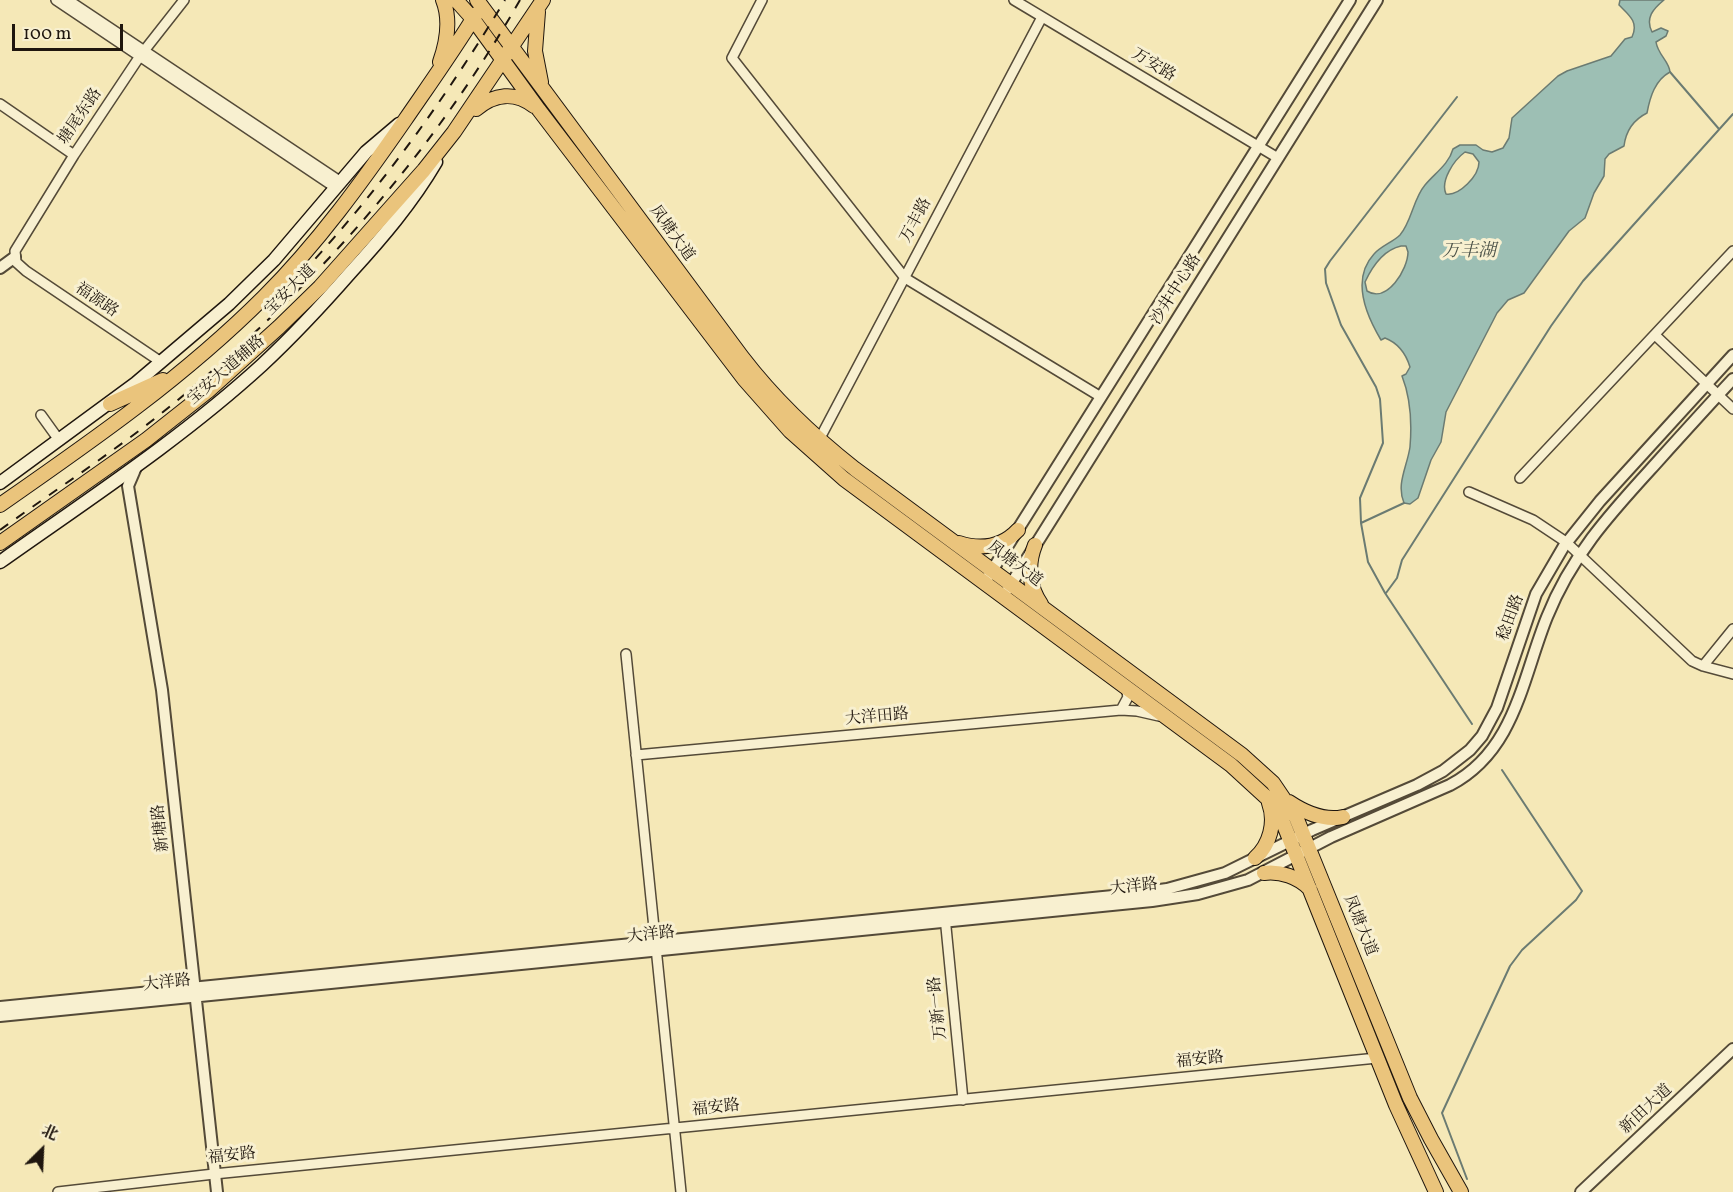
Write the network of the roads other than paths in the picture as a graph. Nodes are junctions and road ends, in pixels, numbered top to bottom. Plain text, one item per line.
1 (56, 0) edge
2 (68, 0) edge
3 (183, 0) edge
4 (442, 0) edge
5 (456, 0) edge
6 (762, 0) edge
7 (1014, 0) edge
8 (1350, 0) edge
9 (1377, 0) edge
10 (542, 1) edge
11 (481, 2) edge
12 (1042, 17) junction
13 (473, 19) junction
14 (512, 47) junction
15 (142, 53) junction
16 (504, 60) junction
17 (435, 76) junction
18 (546, 92) junction
19 (0, 104) edge
20 (539, 110) junction
21 (406, 118) junction
22 (465, 118) junction
23 (454, 132) junction
24 (1258, 146) junction
25 (74, 154) junction
26 (1278, 158) junction
27 (339, 185) junction
28 (1733, 251) edge
29 (16, 259) junction
30 (0, 268) edge
31 (905, 278) junction
32 (1654, 335) junction
33 (1733, 355) edge
34 (161, 362) junction
35 (179, 374) junction
36 (1733, 379) edge
37 (1707, 384) junction
38 (1718, 395) junction
39 (1101, 398) junction
40 (110, 404) junction
41 (1733, 409) edge
42 (41, 415) dead end
43 (59, 440) junction
44 (819, 440) junction
45 (138, 464) junction
46 (1520, 478) dead end
47 (0, 483) edge
48 (1469, 492) dead end
49 (0, 505) edge
50 (1018, 530) junction
51 (950, 539) junction
52 (1566, 542) junction
53 (0, 543) edge
54 (1035, 545) junction
55 (1579, 554) junction
56 (0, 562) edge
57 (992, 570) junction
58 (984, 583) junction
59 (1011, 584) junction
60 (1003, 597) junction
61 (1044, 608) junction
62 (1733, 629) edge
63 (626, 654) dead end
64 (1703, 666) junction
65 (1733, 674) edge
66 (1126, 687) junction
67 (1121, 710) junction
68 (1170, 720) junction
69 (636, 755) junction
70 (1267, 798) junction
71 (1286, 799) junction
72 (1343, 817) junction
73 (1304, 834) junction
74 (1291, 841) junction
75 (1310, 848) junction
76 (1297, 855) junction
77 (1255, 858) junction
78 (1264, 873) junction
79 (1311, 891) junction
80 (945, 917) junction
81 (656, 946) junction
82 (195, 992) junction
83 (0, 1007) edge
84 (0, 1016) edge
85 (1733, 1049) edge
86 (1377, 1058) junction
87 (963, 1100) junction
88 (674, 1129) junction
89 (214, 1174) junction
90 (1457, 1187) edge
91 (1436, 1191) edge
92 (58, 1192) edge
93 (217, 1192) edge
94 (681, 1192) edge
95 (1581, 1192) edge

1 - 15 street
2 - 15 street
3 - 15 street, 塘尾东路
4 - 17 main road
5 - 13 main road, 凤塘大道
6 - 31 street
7 - 12 street, 万安路
8 - 24 street, 沙井中心路
9 - 26 street, 沙井中心路
10 - 14 main road, 宝安大道
10 - 18 main road
11 - 13 main road, 宝安大道
11 - 14 main road, 凤塘大道
12 - 24 street, 万安路
12 - 31 street, 万丰路
13 - 16 main road, 凤塘大道
13 - 17 main road, 宝安大道
14 - 16 main road, 宝安大道
14 - 18 main road, 凤塘大道
15 - 25 street, 塘尾东路
15 - 27 street
16 - 20 main road, 凤塘大道
16 - 22 main road, 宝安大道
17 - 21 main road, 宝安大道
18 - 44 main road, 凤塘大道
19 - 25 street
20 - 22 main road
20 - 58 main road, 凤塘大道
21 - 27 main road
21 - 35 main road, 宝安大道
22 - 23 main road, 宝安大道
23 - 45 main road, 宝安大道辅路
23 - 53 main road, 宝安大道
24 - 26 street, 万安路
24 - 39 street, 沙井中心路
25 - 29 street, 塘尾东路
26 - 54 street, 沙井中心路
27 - 34 main road
28 - 32 street
29 - 30 street, 塘尾东路
29 - 34 street, 福源路
31 - 39 street
31 - 44 street, 万丰路
32 - 37 street
32 - 46 street
33 - 37 street, 稔田路
34 - 40 main road
35 - 40 main road
35 - 49 main road, 宝安大道
36 - 38 street, 稔田路
37 - 38 street
37 - 52 street, 稔田路
38 - 41 street
38 - 55 street, 稔田路
39 - 50 street, 沙井中心路
40 - 43 main road
42 - 43 street
43 - 47 main road
44 - 51 main road, 凤塘大道
45 - 56 main road, 宝安大道辅路
45 - 82 street, 新塘路
48 - 52 street
50 - 51 main road
50 - 57 street, 沙井中心路
51 - 57 main road, 凤塘大道
52 - 55 street
52 - 72 street, 稔田路
54 - 59 street, 沙井中心路
54 - 61 main road
55 - 64 street
55 - 75 street, 稔田路
57 - 58 street, 沙井中心路
57 - 59 main road, 凤塘大道
58 - 60 main road, 凤塘大道
59 - 60 street, 沙井中心路
59 - 61 main road, 凤塘大道
60 - 66 main road, 凤塘大道
61 - 71 main road, 凤塘大道
62 - 64 street
63 - 69 street
64 - 65 street
66 - 67 street
66 - 68 main road, 凤塘大道
67 - 68 street, 大洋田路
67 - 69 street, 大洋田路
68 - 70 main road, 凤塘大道
69 - 81 street
70 - 74 main road, 凤塘大道
70 - 77 main road
71 - 72 main road
71 - 73 main road, 凤塘大道
72 - 73 street, 稔田路
73 - 74 street, 稔田路
73 - 75 main road, 凤塘大道
74 - 76 main road, 凤塘大道
74 - 77 street, 大洋路
75 - 76 street, 稔田路
75 - 90 main road, 凤塘大道
76 - 78 street, 大洋路
76 - 79 main road, 凤塘大道
77 - 80 street, 大洋路
78 - 79 main road
78 - 80 street, 大洋路
79 - 86 main road, 凤塘大道
80 - 81 street, 大洋路
80 - 87 street, 万新一路
81 - 82 street, 大洋路
81 - 88 street
82 - 83 street, 大洋路
82 - 84 street, 大洋路
82 - 89 street, 新塘路
85 - 95 street, 新田大道
86 - 87 street, 福安路
86 - 91 main road, 凤塘大道
87 - 88 street, 福安路
88 - 89 street, 福安路
88 - 94 street
89 - 92 street, 福安路
89 - 93 street, 新塘路
90 - 91 main road

